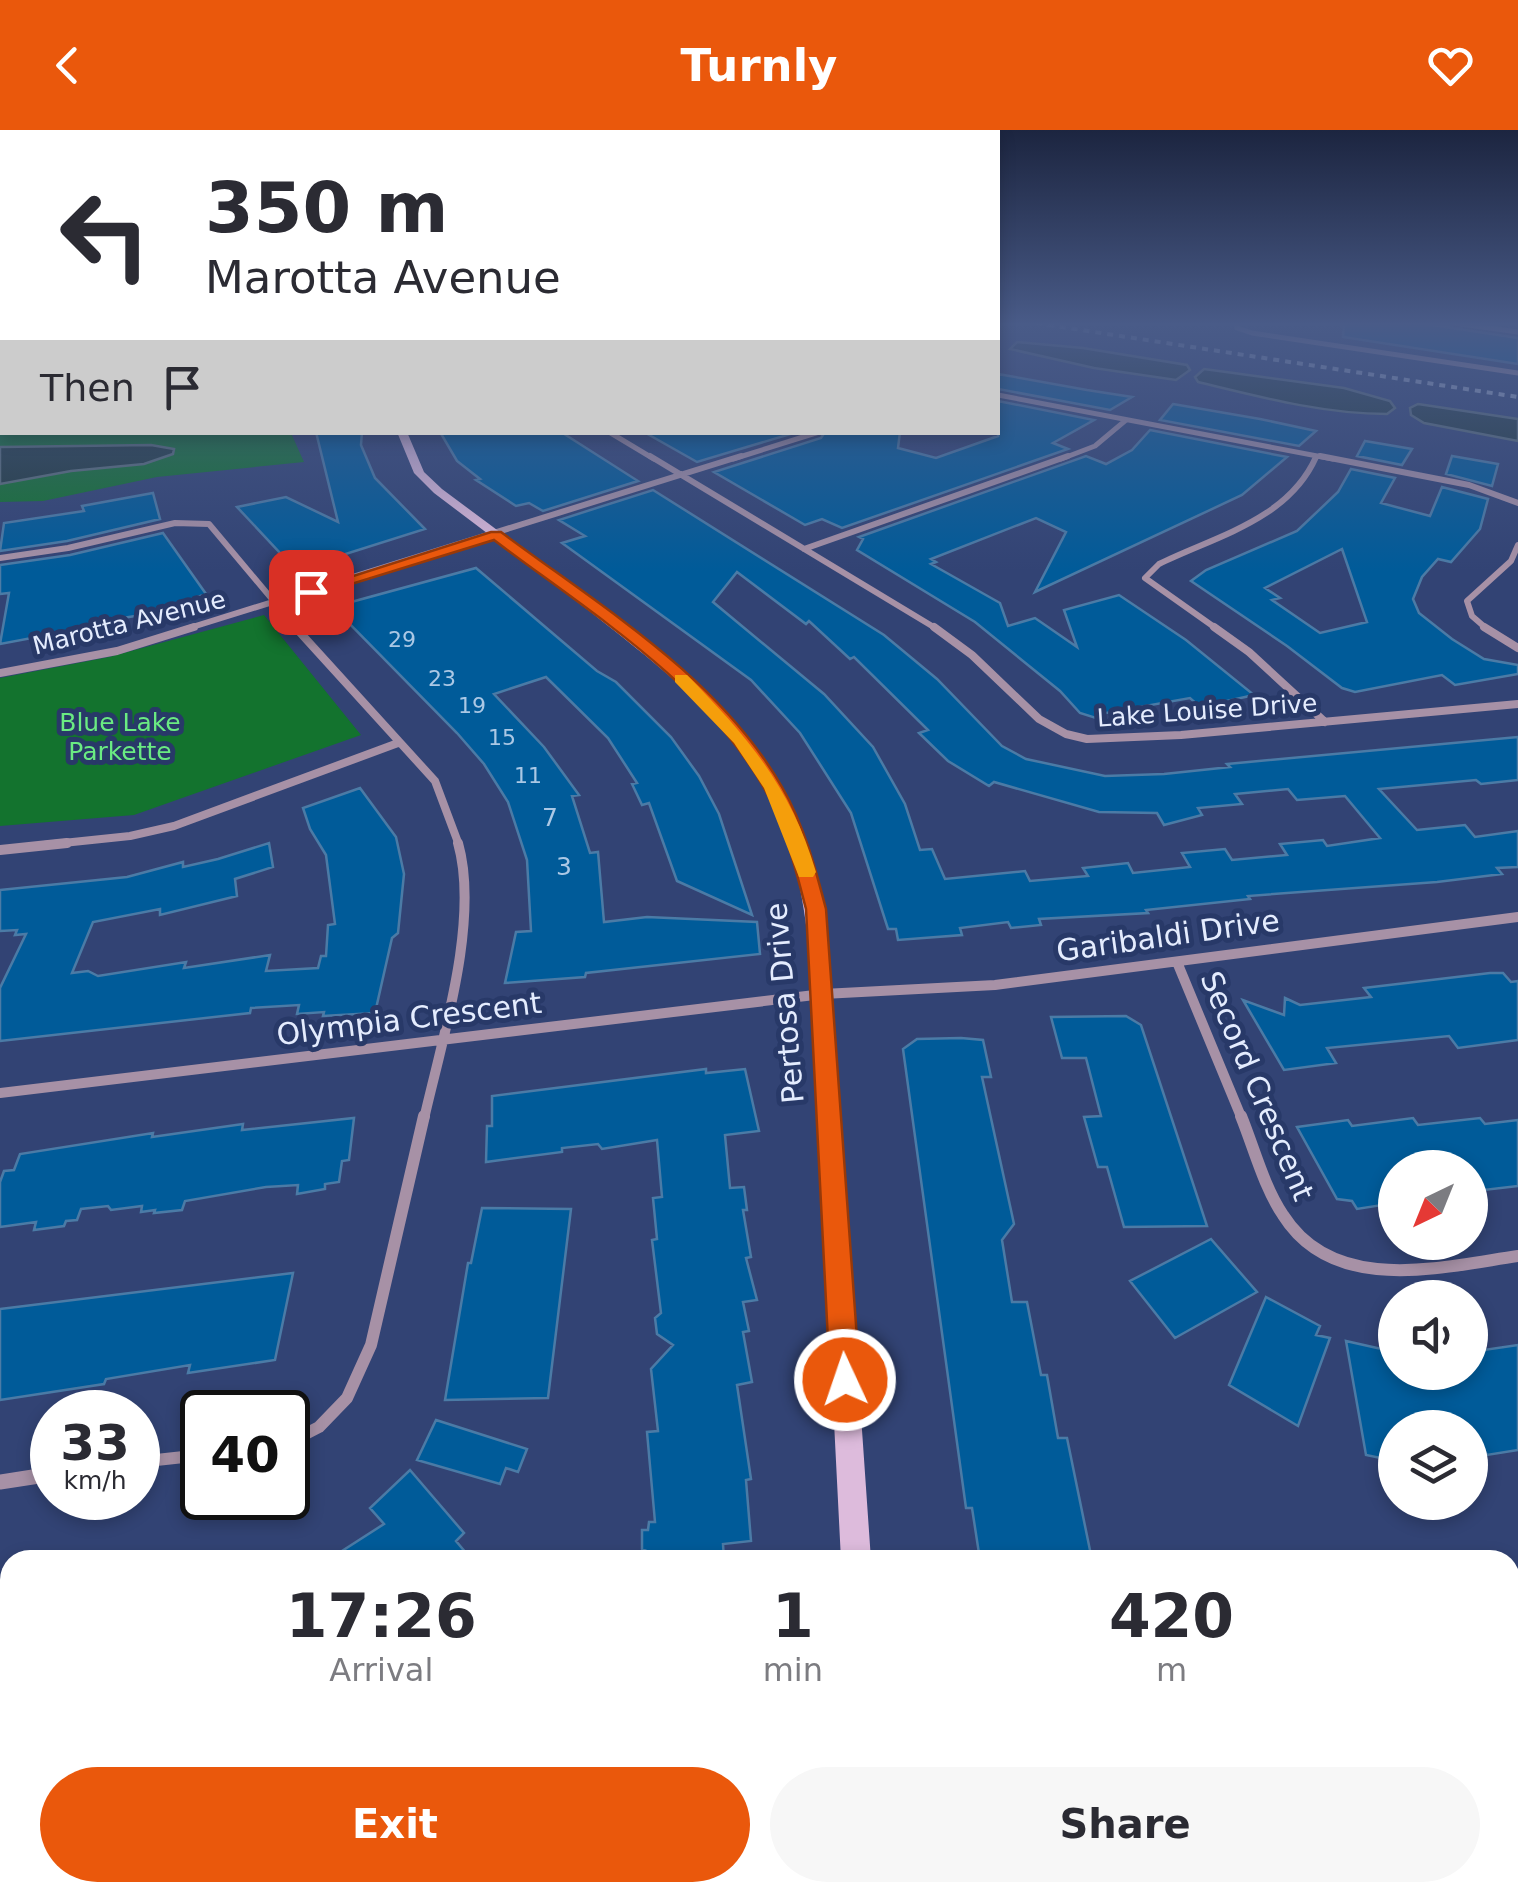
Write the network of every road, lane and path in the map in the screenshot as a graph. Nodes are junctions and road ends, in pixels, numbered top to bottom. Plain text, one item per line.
1 (1053, 406) edge
2 (1126, 420) junction
3 (403, 435) edge
4 (614, 435) edge
5 (810, 435) edge
6 (1316, 457) junction
7 (680, 476) junction
8 (1518, 502) edge
9 (496, 534) junction
10 (1518, 546) edge
11 (804, 549) junction
12 (0, 558) edge
13 (274, 604) junction
14 (1518, 648) edge
15 (0, 674) edge
16 (1518, 704) edge
17 (1326, 722) junction
18 (398, 743) junction
19 (0, 850) edge
20 (1518, 916) edge
21 (1178, 962) junction
22 (823, 994) junction
23 (442, 1041) junction
24 (0, 1093) edge
25 (1518, 1256) edge
26 (310, 1432) edge
27 (30, 1477) edge
28 (0, 1482) edge
29 (855, 1550) edge

1 - 2 street
2 - 6 street
2 - 11 street
3 - 9 street, Pertosa Drive
4 - 7 street, Lake Louise Drive
5 - 7 street, Marotta Avenue
6 - 8 street
6 - 17 street
7 - 9 street, Marotta Avenue
7 - 11 street, Lake Louise Drive
9 - 13 street, Marotta Avenue
9 - 22 street, Pertosa Drive
10 - 14 street
11 - 17 street, Lake Louise Drive
12 - 13 street
13 - 15 street, Marotta Avenue
13 - 18 street
16 - 17 street, Lake Louise Drive
18 - 19 street
18 - 23 street
20 - 21 street, Garibaldi Drive
21 - 22 street, Garibaldi Drive
21 - 25 street, Secord Crescent
22 - 23 street, Olympia Crescent
22 - 29 street, Pertosa Drive
23 - 24 street, Olympia Crescent
23 - 26 street
27 - 28 street

